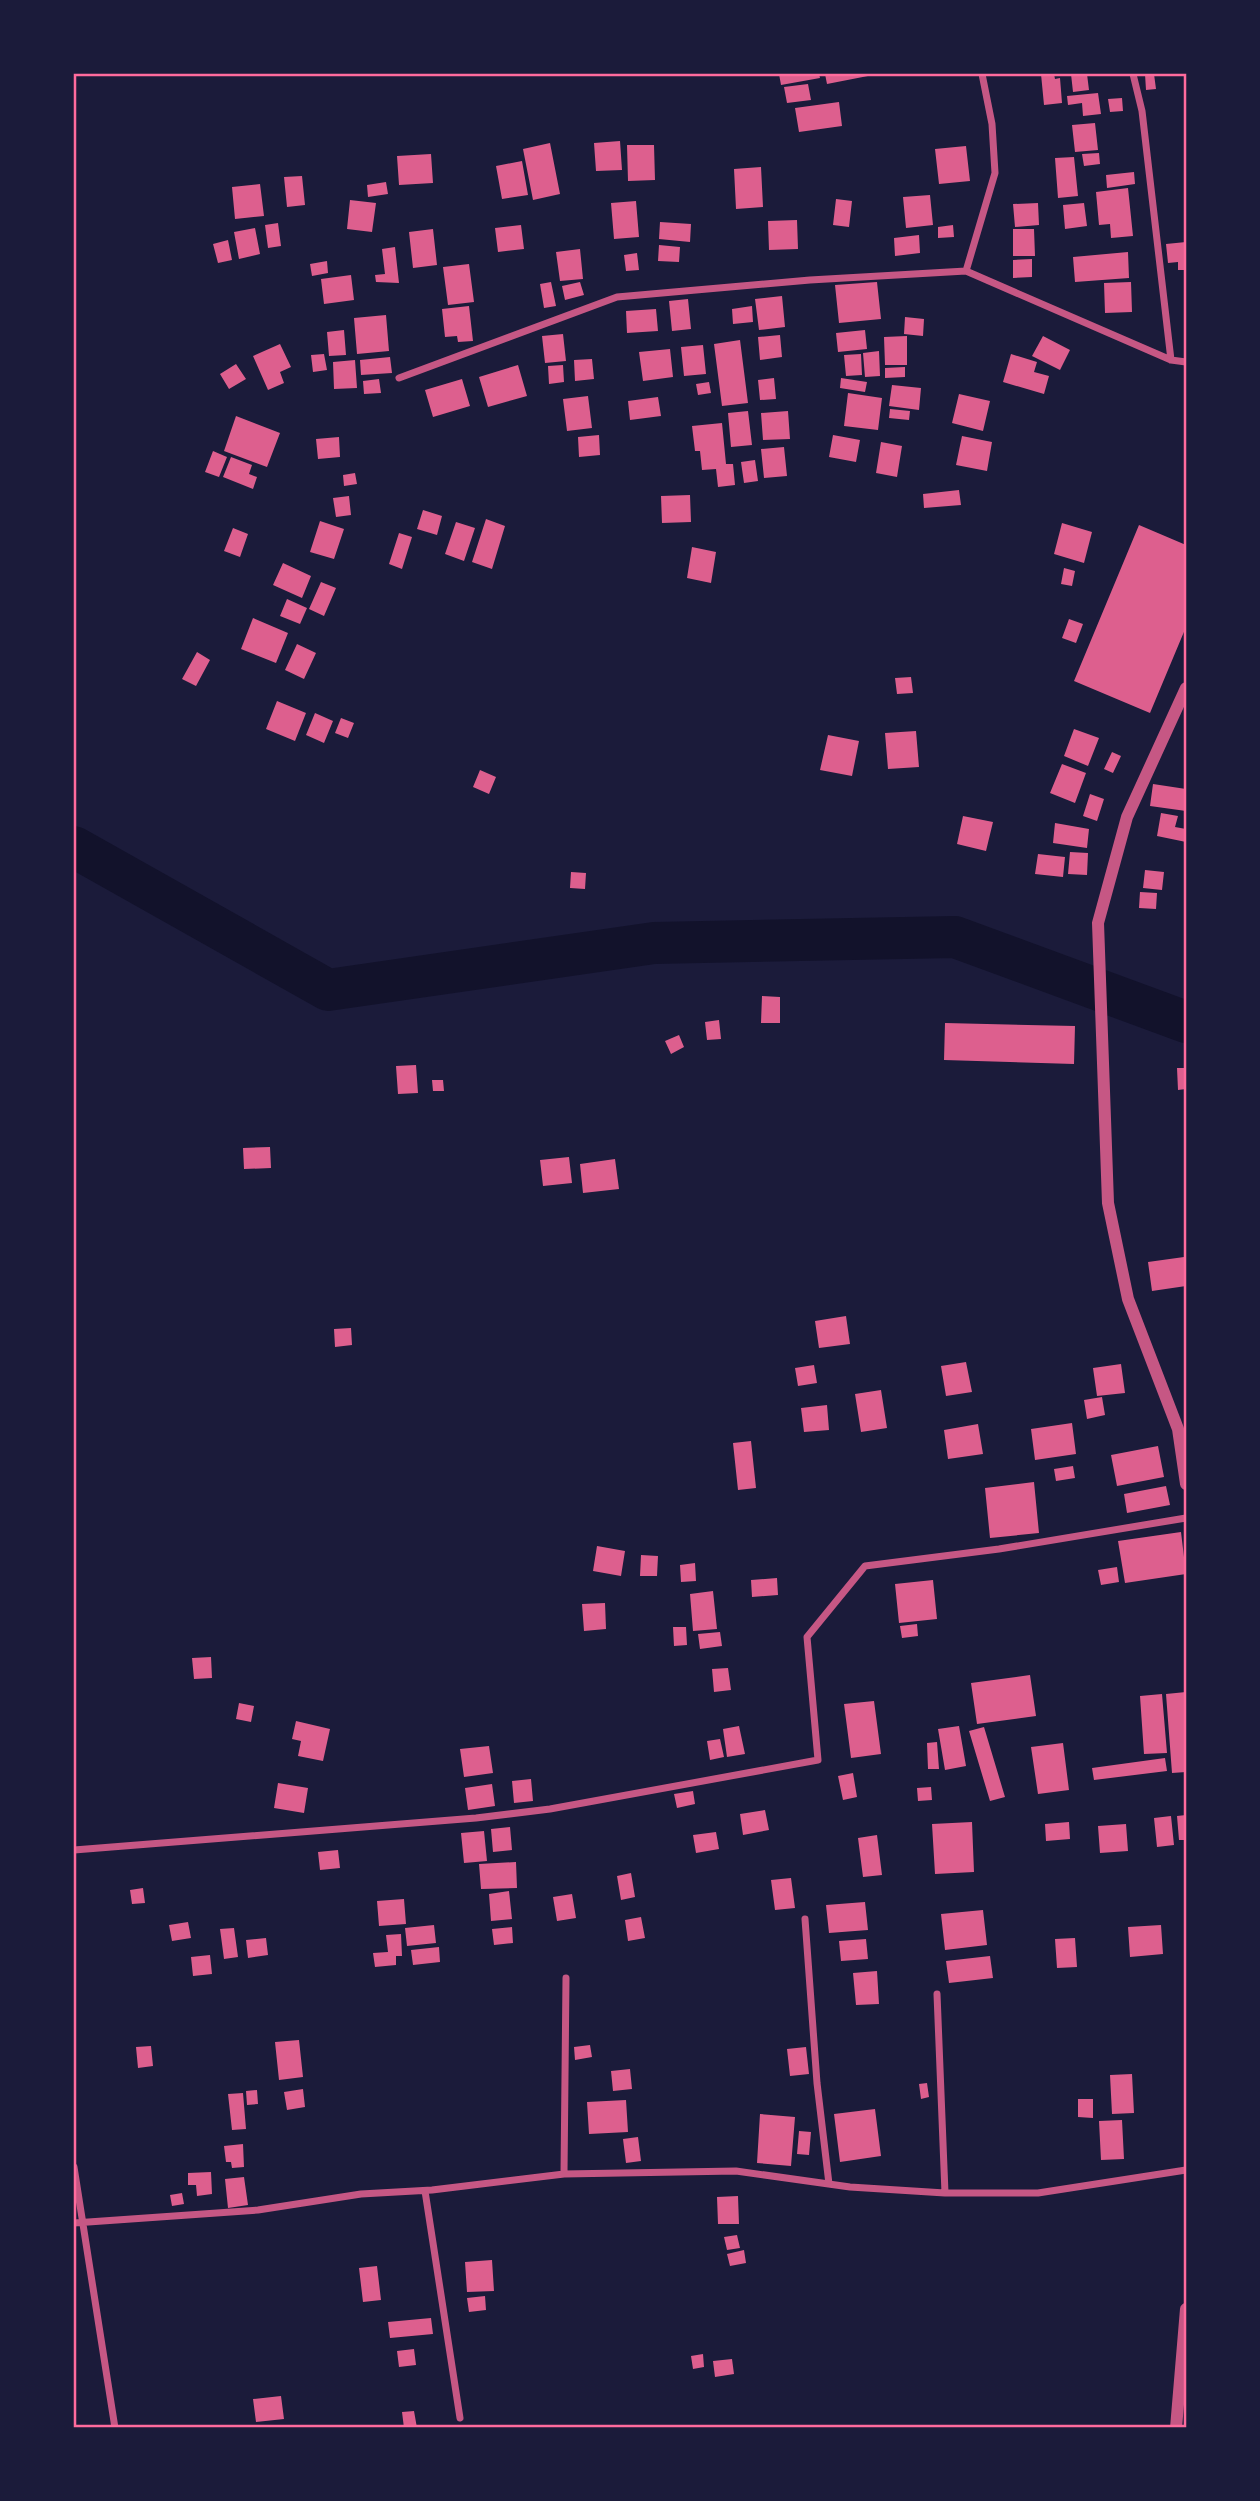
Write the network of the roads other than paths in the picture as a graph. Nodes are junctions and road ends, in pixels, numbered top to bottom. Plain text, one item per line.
1 (982, 74) edge
2 (1133, 74) edge
3 (966, 271) junction
4 (1171, 360) junction
5 (1186, 362) edge
6 (399, 378) dead end
7 (1186, 688) edge
8 (1186, 1483) edge
9 (1186, 1518) edge
10 (74, 1850) edge
11 (805, 1919) dead end
12 (566, 1978) dead end
13 (937, 1994) dead end
14 (74, 2167) edge
15 (1186, 2170) edge
16 (564, 2174) junction
17 (829, 2184) junction
18 (425, 2191) junction
19 (945, 2193) junction
20 (85, 2220) junction
21 (74, 2222) edge
22 (1186, 2309) edge
23 (460, 2418) dead end
24 (115, 2427) edge
25 (1176, 2427) edge

1 - 3 street
2 - 4 street
3 - 4 street
3 - 6 street
4 - 5 street
7 - 8 street
9 - 10 street
11 - 17 street
12 - 16 street
13 - 19 street
14 - 20 street
15 - 19 street
16 - 17 street
16 - 18 street
17 - 19 street
18 - 20 street
18 - 23 street
20 - 21 street
20 - 24 street
22 - 25 street

